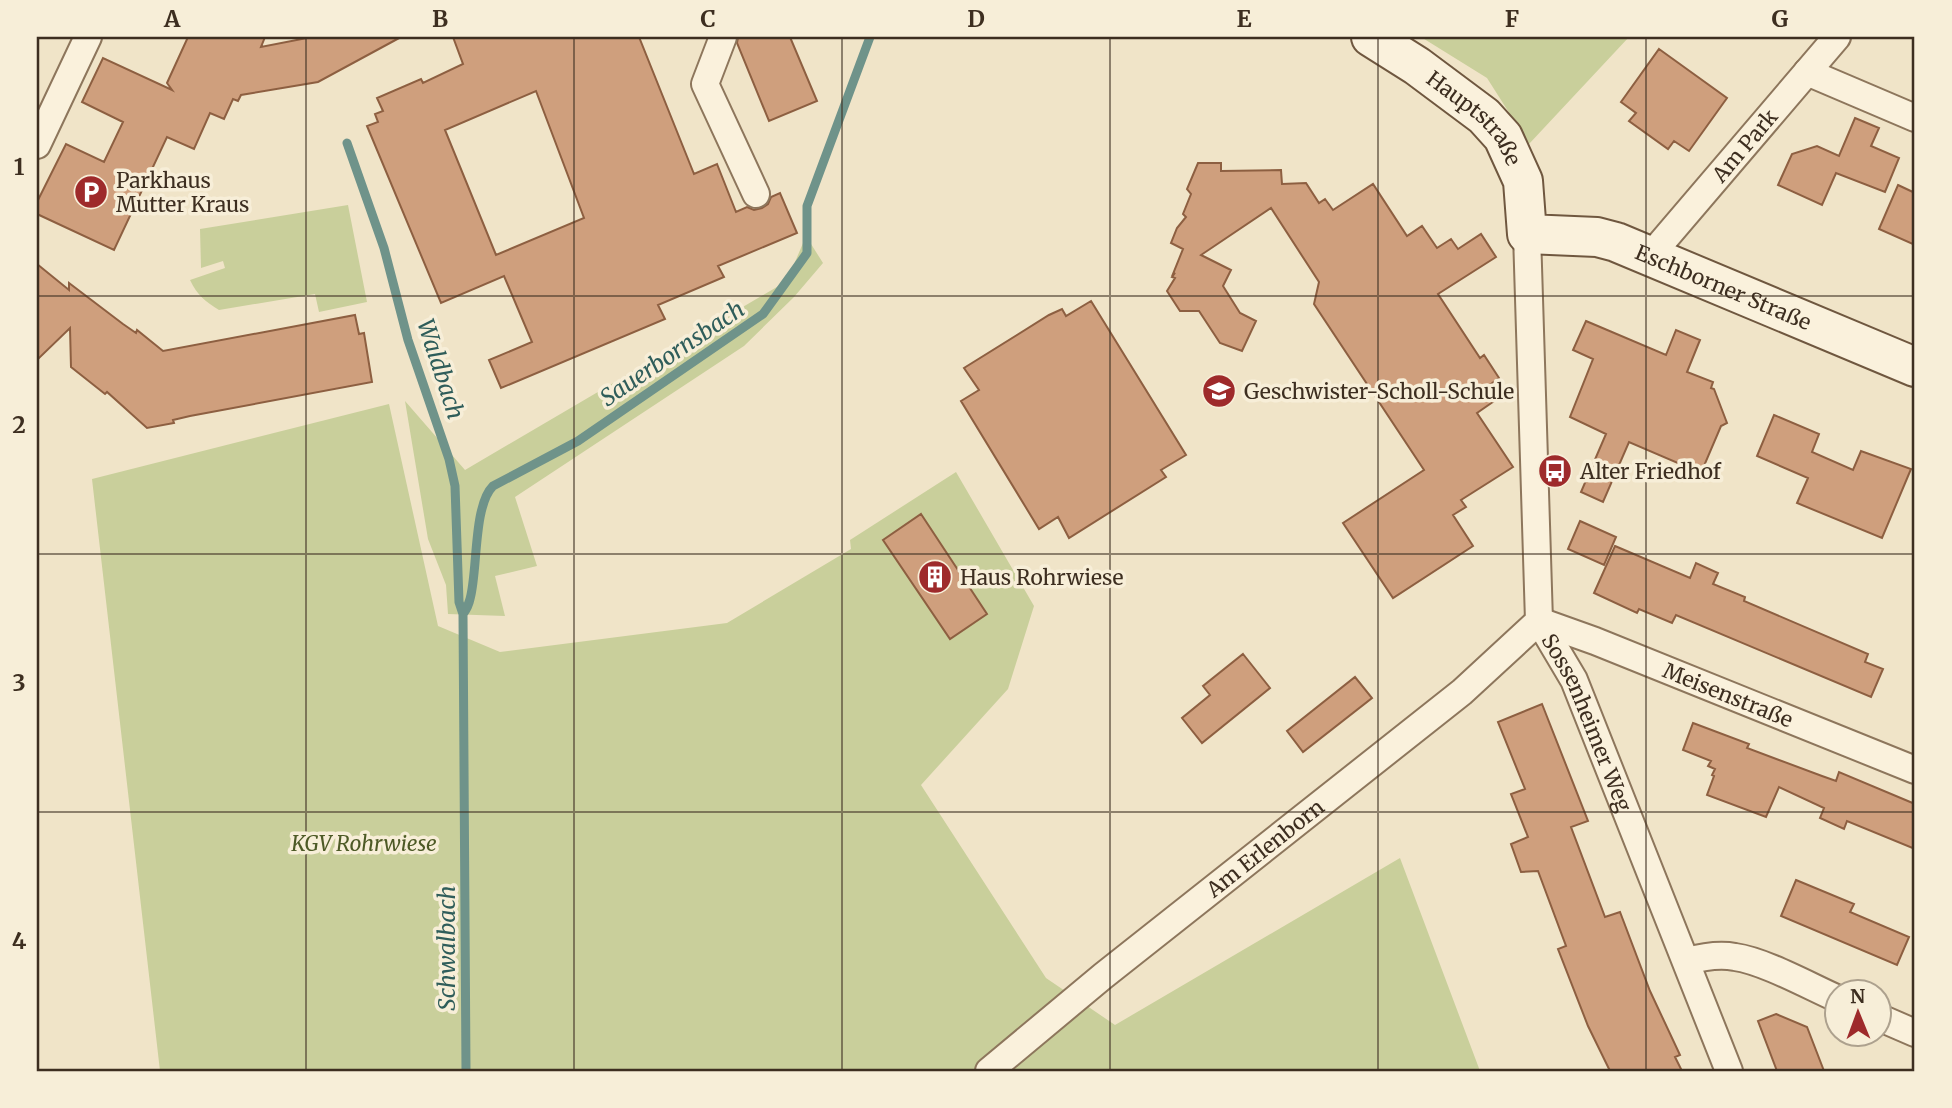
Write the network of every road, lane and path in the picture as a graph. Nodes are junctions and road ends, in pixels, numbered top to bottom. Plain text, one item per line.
1 (88, 37) edge
2 (723, 37) edge
3 (1370, 37) edge
4 (1837, 37) edge
5 (1807, 72) junction
6 (1915, 118) edge
7 (37, 145) edge
8 (756, 194) dead end
9 (1527, 234) junction
10 (1651, 255) junction
11 (1915, 367) edge
12 (1539, 621) junction
13 (1915, 770) edge
14 (1687, 961) junction
15 (1822, 992) edge
16 (1892, 1023) edge
17 (1915, 1033) edge
18 (989, 1071) edge
19 (1729, 1071) edge

1 - 7 street
2 - 8 street
3 - 9 street, Hauptstraße
4 - 5 street, Am Park
5 - 6 street
5 - 10 street, Am Park
9 - 10 street, Eschborner Straße
9 - 12 street, Sossenheimer Weg
10 - 11 street, Eschborner Straße
12 - 13 street, Meisenstraße
12 - 14 street, Sossenheimer Weg
12 - 18 street, Am Erlenborn
14 - 15 street
14 - 19 street, Sossenheimer Weg
16 - 17 street

